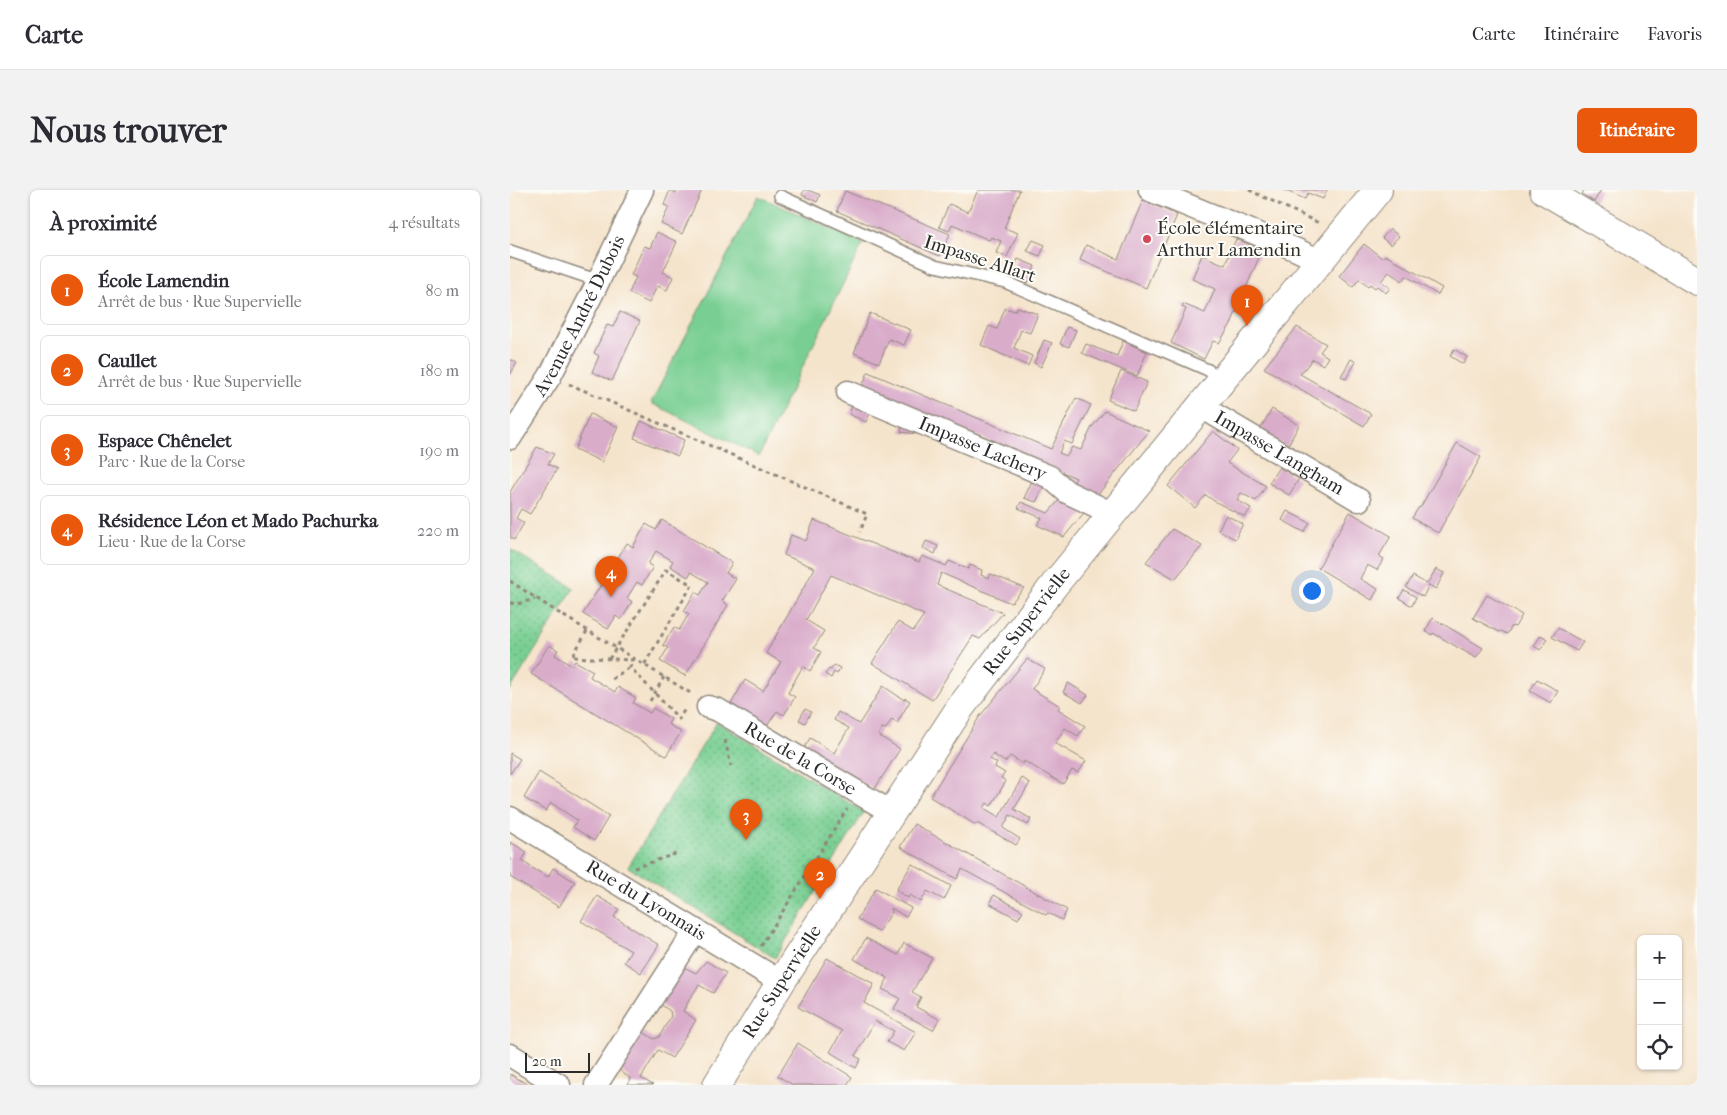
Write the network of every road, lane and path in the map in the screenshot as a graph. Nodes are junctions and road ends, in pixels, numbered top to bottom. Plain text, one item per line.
1 (642, 190) edge
2 (1150, 190) edge
3 (1249, 190) edge
4 (1378, 190) edge
5 (1544, 190) edge
6 (780, 196) dead end
7 (1340, 237) junction
8 (510, 250) edge
9 (1320, 262) junction
10 (599, 281) junction
11 (1697, 281) edge
12 (550, 376) junction
13 (1223, 380) junction
14 (848, 392) dead end
15 (1200, 406) junction
16 (510, 438) edge
17 (1359, 500) dead end
18 (1112, 514) junction
19 (860, 532) dead end
20 (510, 581) edge
21 (536, 599) junction
22 (510, 603) edge
23 (587, 631) junction
24 (616, 648) junction
25 (609, 659) junction
26 (644, 665) junction
27 (630, 667) junction
28 (664, 677) junction
29 (612, 679) dead end
30 (655, 693) junction
31 (650, 702) dead end
32 (708, 707) dead end
33 (858, 792) junction
34 (891, 812) junction
35 (510, 818) edge
36 (678, 853) dead end
37 (608, 878) junction
38 (694, 931) junction
39 (745, 960) junction
40 (781, 982) junction
41 (510, 1055) edge
42 (559, 1085) edge
43 (596, 1085) edge
44 (717, 1085) edge

1 - 10 street, Avenue André Dubois
2 - 9 street
3 - 7 path
4 - 7 main road, Rue Supervielle
5 - 11 main road
6 - 13 lane, Impasse Allart
7 - 9 main road, Rue Supervielle
8 - 10 lane
9 - 13 main road, Rue Supervielle
10 - 12 street, Avenue André Dubois
12 - 16 street, Avenue André Dubois
12 - 19 path
13 - 15 main road, Rue Supervielle
14 - 18 street, Impasse Lachery
15 - 17 street, Impasse Langham
15 - 18 main road, Rue Supervielle
18 - 34 main road, Rue Supervielle
20 - 21 path
21 - 22 path
21 - 23 path
23 - 24 path
23 - 25 path
24 - 25 path
24 - 26 path
24 - 26 path
25 - 27 path
26 - 28 path
27 - 29 path
27 - 30 path
28 - 30 path
28 - 30 path
30 - 31 path
32 - 33 street, Rue de la Corse
33 - 34 street, Rue de la Corse
33 - 39 path
34 - 40 main road, Rue Supervielle
35 - 37 street, Rue du Lyonnais
36 - 37 path
37 - 38 street, Rue du Lyonnais
38 - 39 street, Rue du Lyonnais
38 - 43 street
39 - 40 street, Rue du Lyonnais
40 - 44 main road, Rue Supervielle
41 - 42 street

